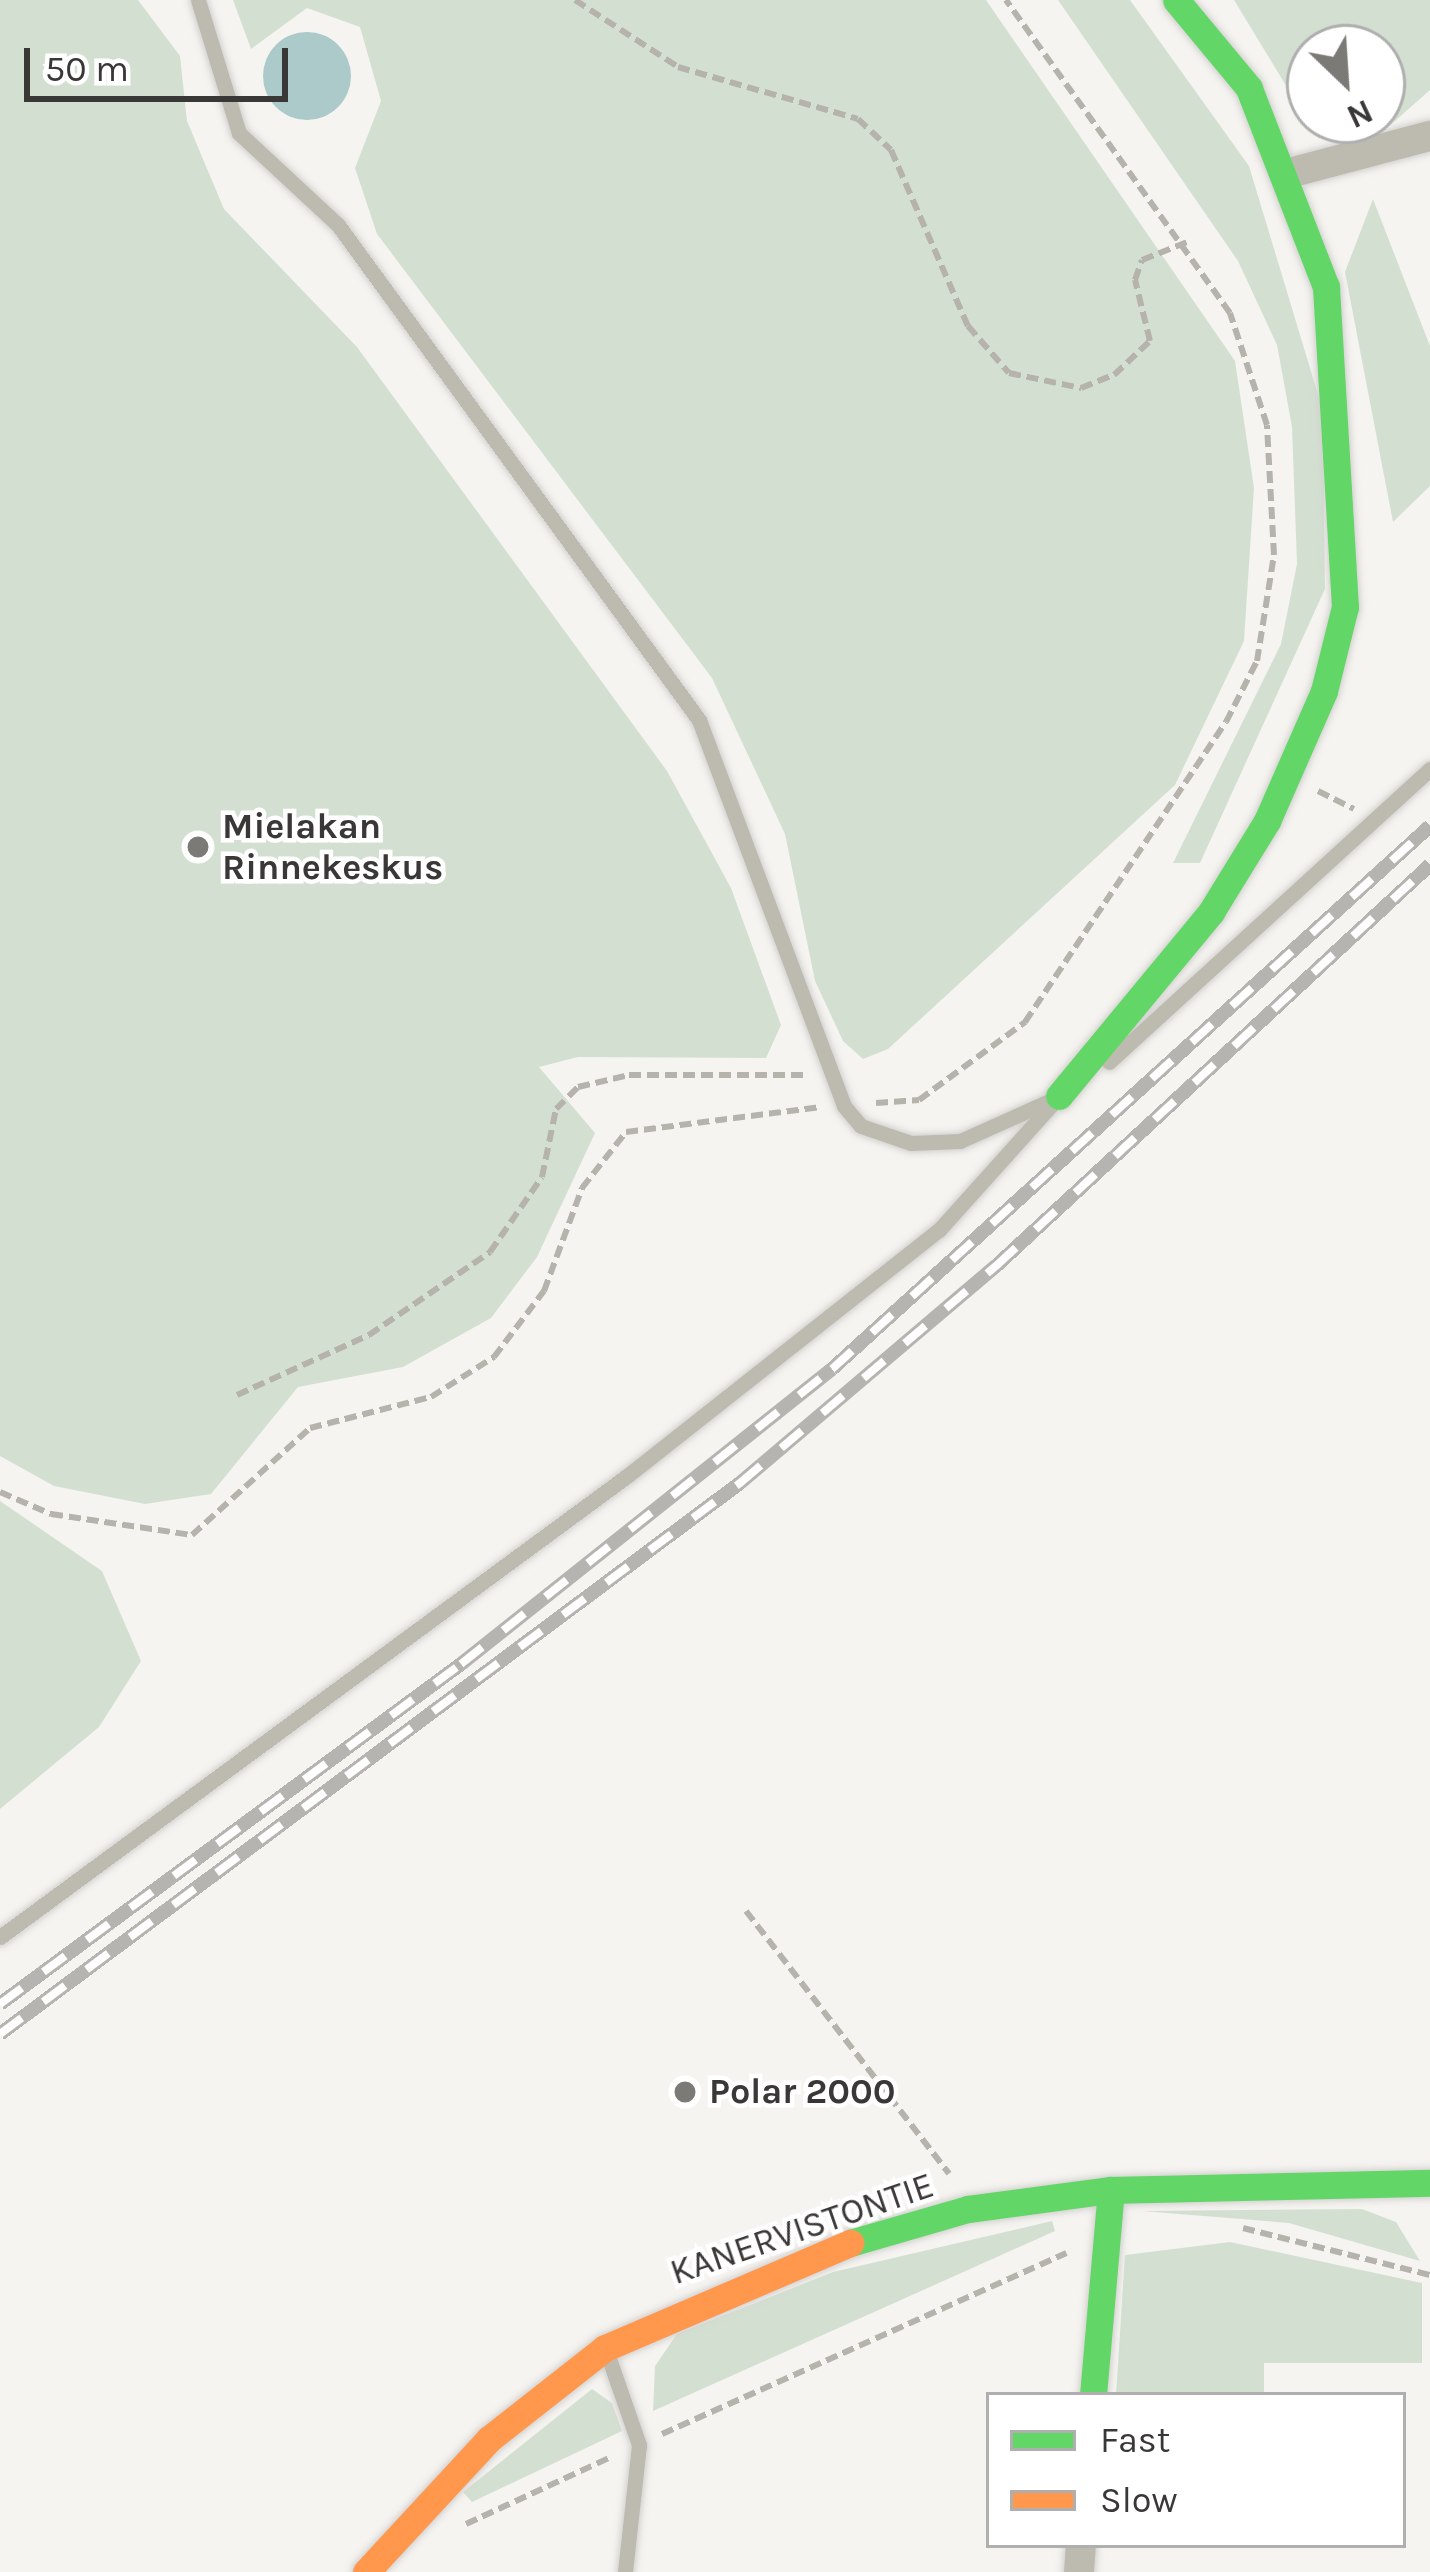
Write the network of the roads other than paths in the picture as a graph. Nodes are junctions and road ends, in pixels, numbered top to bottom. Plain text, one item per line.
1 (198, 0) edge
2 (1176, 0) edge
3 (1430, 136) edge
4 (1286, 174) junction
5 (1430, 769) edge
6 (1059, 1096) junction
7 (0, 1937) edge
8 (1430, 2183) edge
9 (1111, 2190) junction
10 (604, 2348) junction
11 (1094, 2392) edge
12 (366, 2572) edge
13 (625, 2572) edge

1 - 6 lane
2 - 4 street
3 - 4 street
4 - 6 street
5 - 6 lane
6 - 7 lane
8 - 9 street, KANERVISTONTIE
9 - 10 street, KANERVISTONTIE
9 - 11 street
10 - 12 street, KANERVISTONTIE
10 - 13 lane

